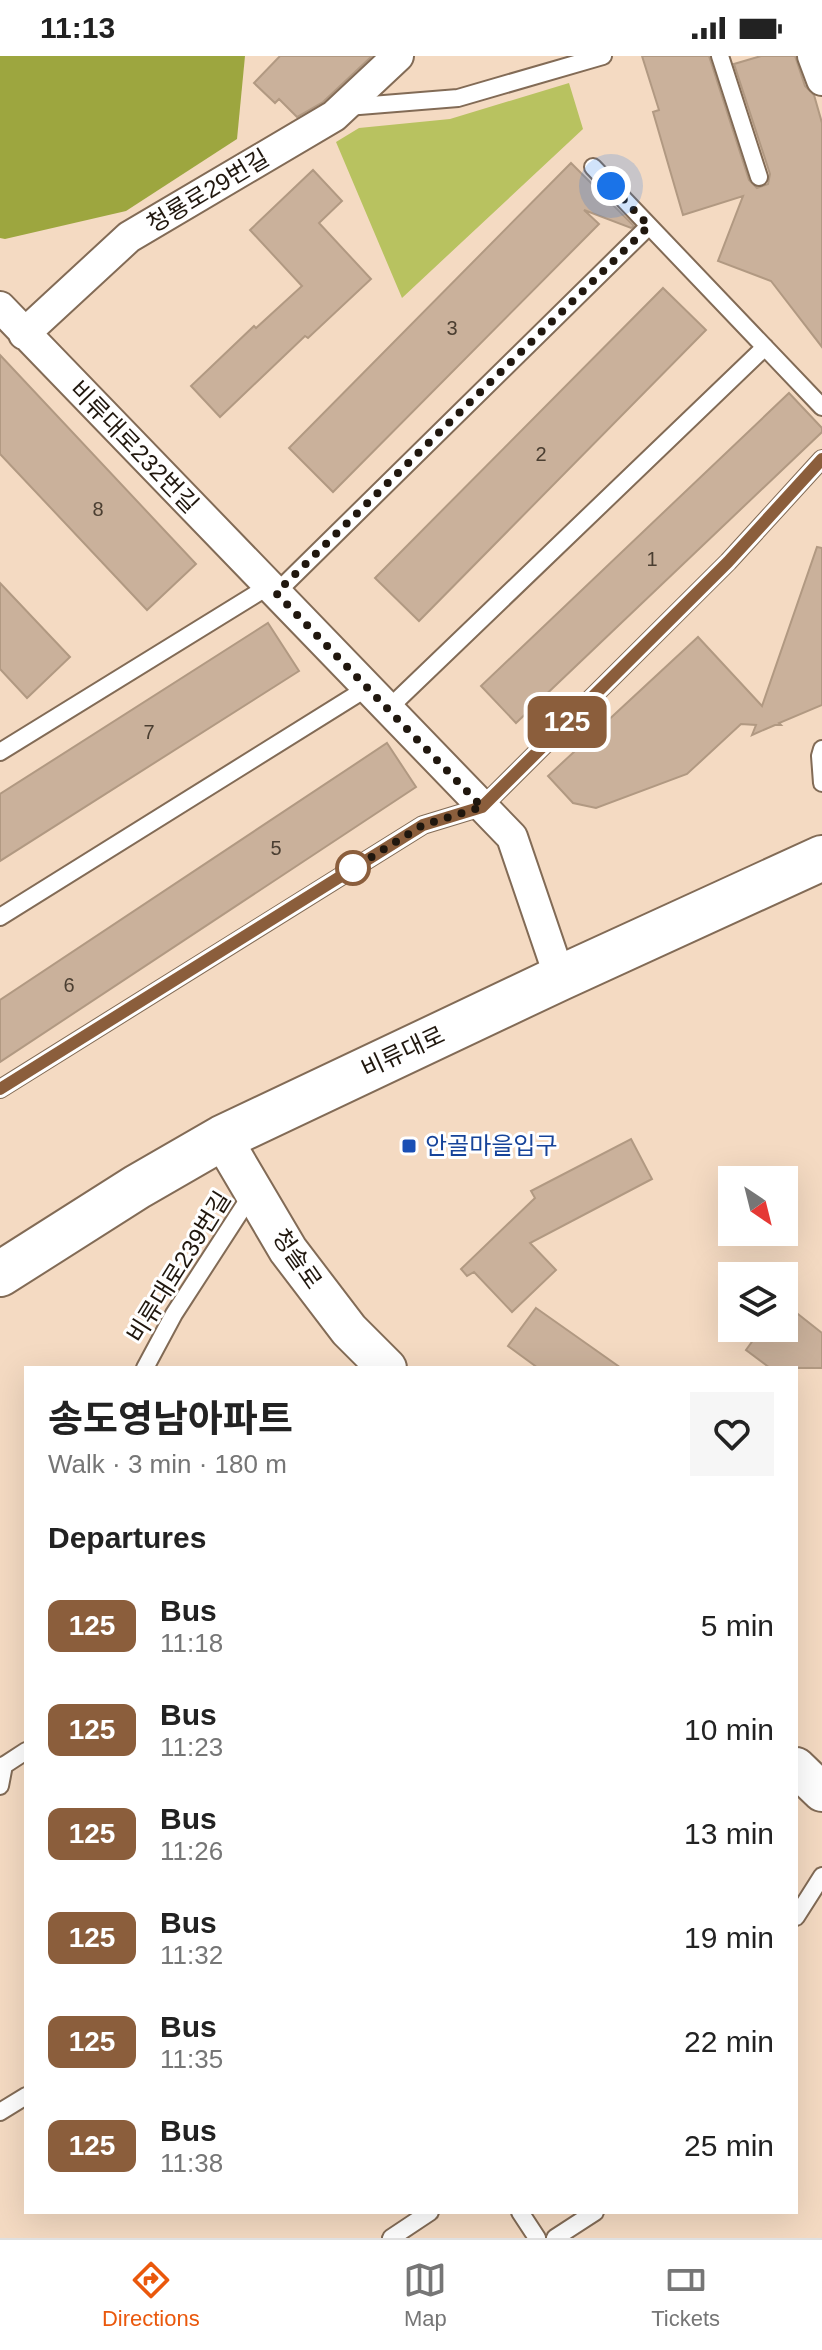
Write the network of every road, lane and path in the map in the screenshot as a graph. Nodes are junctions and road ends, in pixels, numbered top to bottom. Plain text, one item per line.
1 (398, 56) edge
2 (603, 56) edge
3 (720, 56) edge
4 (813, 56) edge
5 (822, 80) edge
6 (343, 107) junction
7 (593, 167) dead end
8 (759, 177) dead end
9 (649, 226) junction
10 (0, 307) edge
11 (24, 334) junction
12 (765, 347) junction
13 (822, 407) edge
14 (822, 459) edge
15 (273, 590) junction
16 (378, 698) junction
17 (822, 749) edge
18 (0, 752) edge
19 (822, 783) edge
20 (482, 807) junction
21 (822, 858) edge
22 (0, 917) edge
23 (560, 978) junction
24 (0, 1089) edge
25 (222, 1138) junction
26 (253, 1192) junction
27 (0, 1274) edge
28 (146, 1366) edge
29 (385, 1366) edge
30 (24, 1752) edge
31 (2, 1767) edge
32 (798, 1769) edge
33 (0, 1786) edge
34 (822, 1792) edge
35 (822, 1876) edge
36 (798, 1914) edge
37 (24, 2097) edge
38 (1, 2109) edge
39 (427, 2214) edge
40 (521, 2214) edge
41 (592, 2214) edge
42 (391, 2238) edge
43 (537, 2238) edge
44 (555, 2238) edge

1 - 6 street, 청룡로29번길
2 - 6 lane
3 - 8 lane
4 - 5 street
6 - 11 street, 청룡로29번길
7 - 9 lane
9 - 12 lane
9 - 15 lane
10 - 11 street, 비류대로232번길
11 - 15 street, 비류대로232번길
12 - 13 lane
12 - 16 lane
14 - 20 lane
15 - 16 street, 비류대로232번길
15 - 18 lane
16 - 20 street, 비류대로232번길
16 - 22 lane
17 - 19 lane
20 - 23 street, 비류대로232번길
20 - 24 lane
21 - 23 main road, 비류대로
23 - 25 main road, 비류대로
25 - 26 street, 청솔로
25 - 27 main road, 비류대로
26 - 28 lane, 비류대로239번길
26 - 29 street, 청솔로
30 - 31 lane
31 - 33 lane
32 - 34 street
35 - 36 lane
37 - 38 lane
39 - 42 lane
40 - 43 lane
41 - 44 lane

